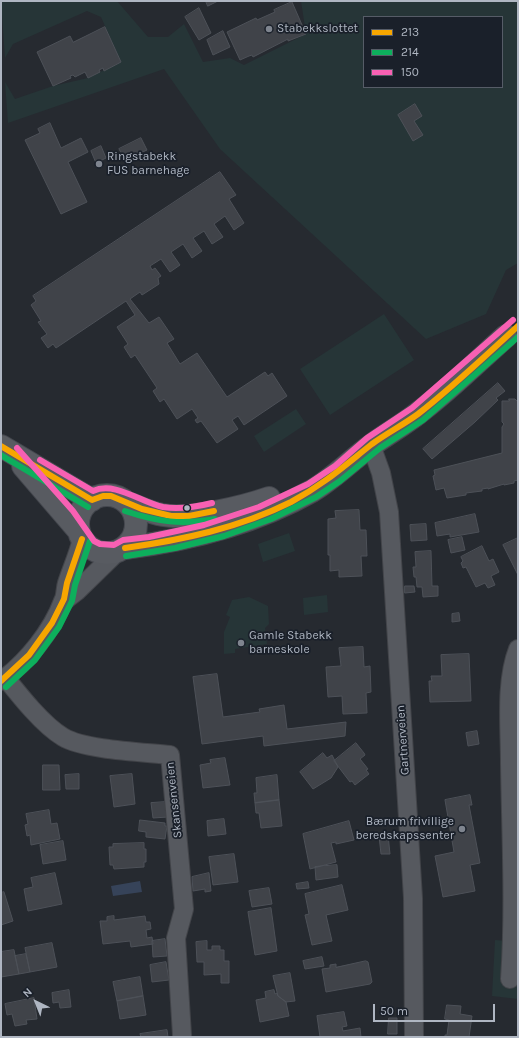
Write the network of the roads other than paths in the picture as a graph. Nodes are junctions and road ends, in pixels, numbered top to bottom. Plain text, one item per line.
1 (513, 330) edge
2 (371, 445) junction
3 (6, 449) edge
4 (92, 500) junction
5 (128, 503) junction
6 (80, 535) junction
7 (121, 550) junction
8 (64, 601) junction
9 (518, 649) edge
10 (3, 679) edge
11 (510, 979) dead end
12 (182, 1035) dead end
13 (414, 1037) edge

1 - 2 main road
2 - 5 main road
2 - 7 main road
2 - 13 street, Gartnerveien
3 - 4 main road
3 - 6 main road
4 - 5 main road
4 - 6 main road
5 - 7 main road
6 - 7 main road
6 - 8 street
7 - 8 street
8 - 10 street
9 - 11 street
10 - 12 street, Skansenveien

